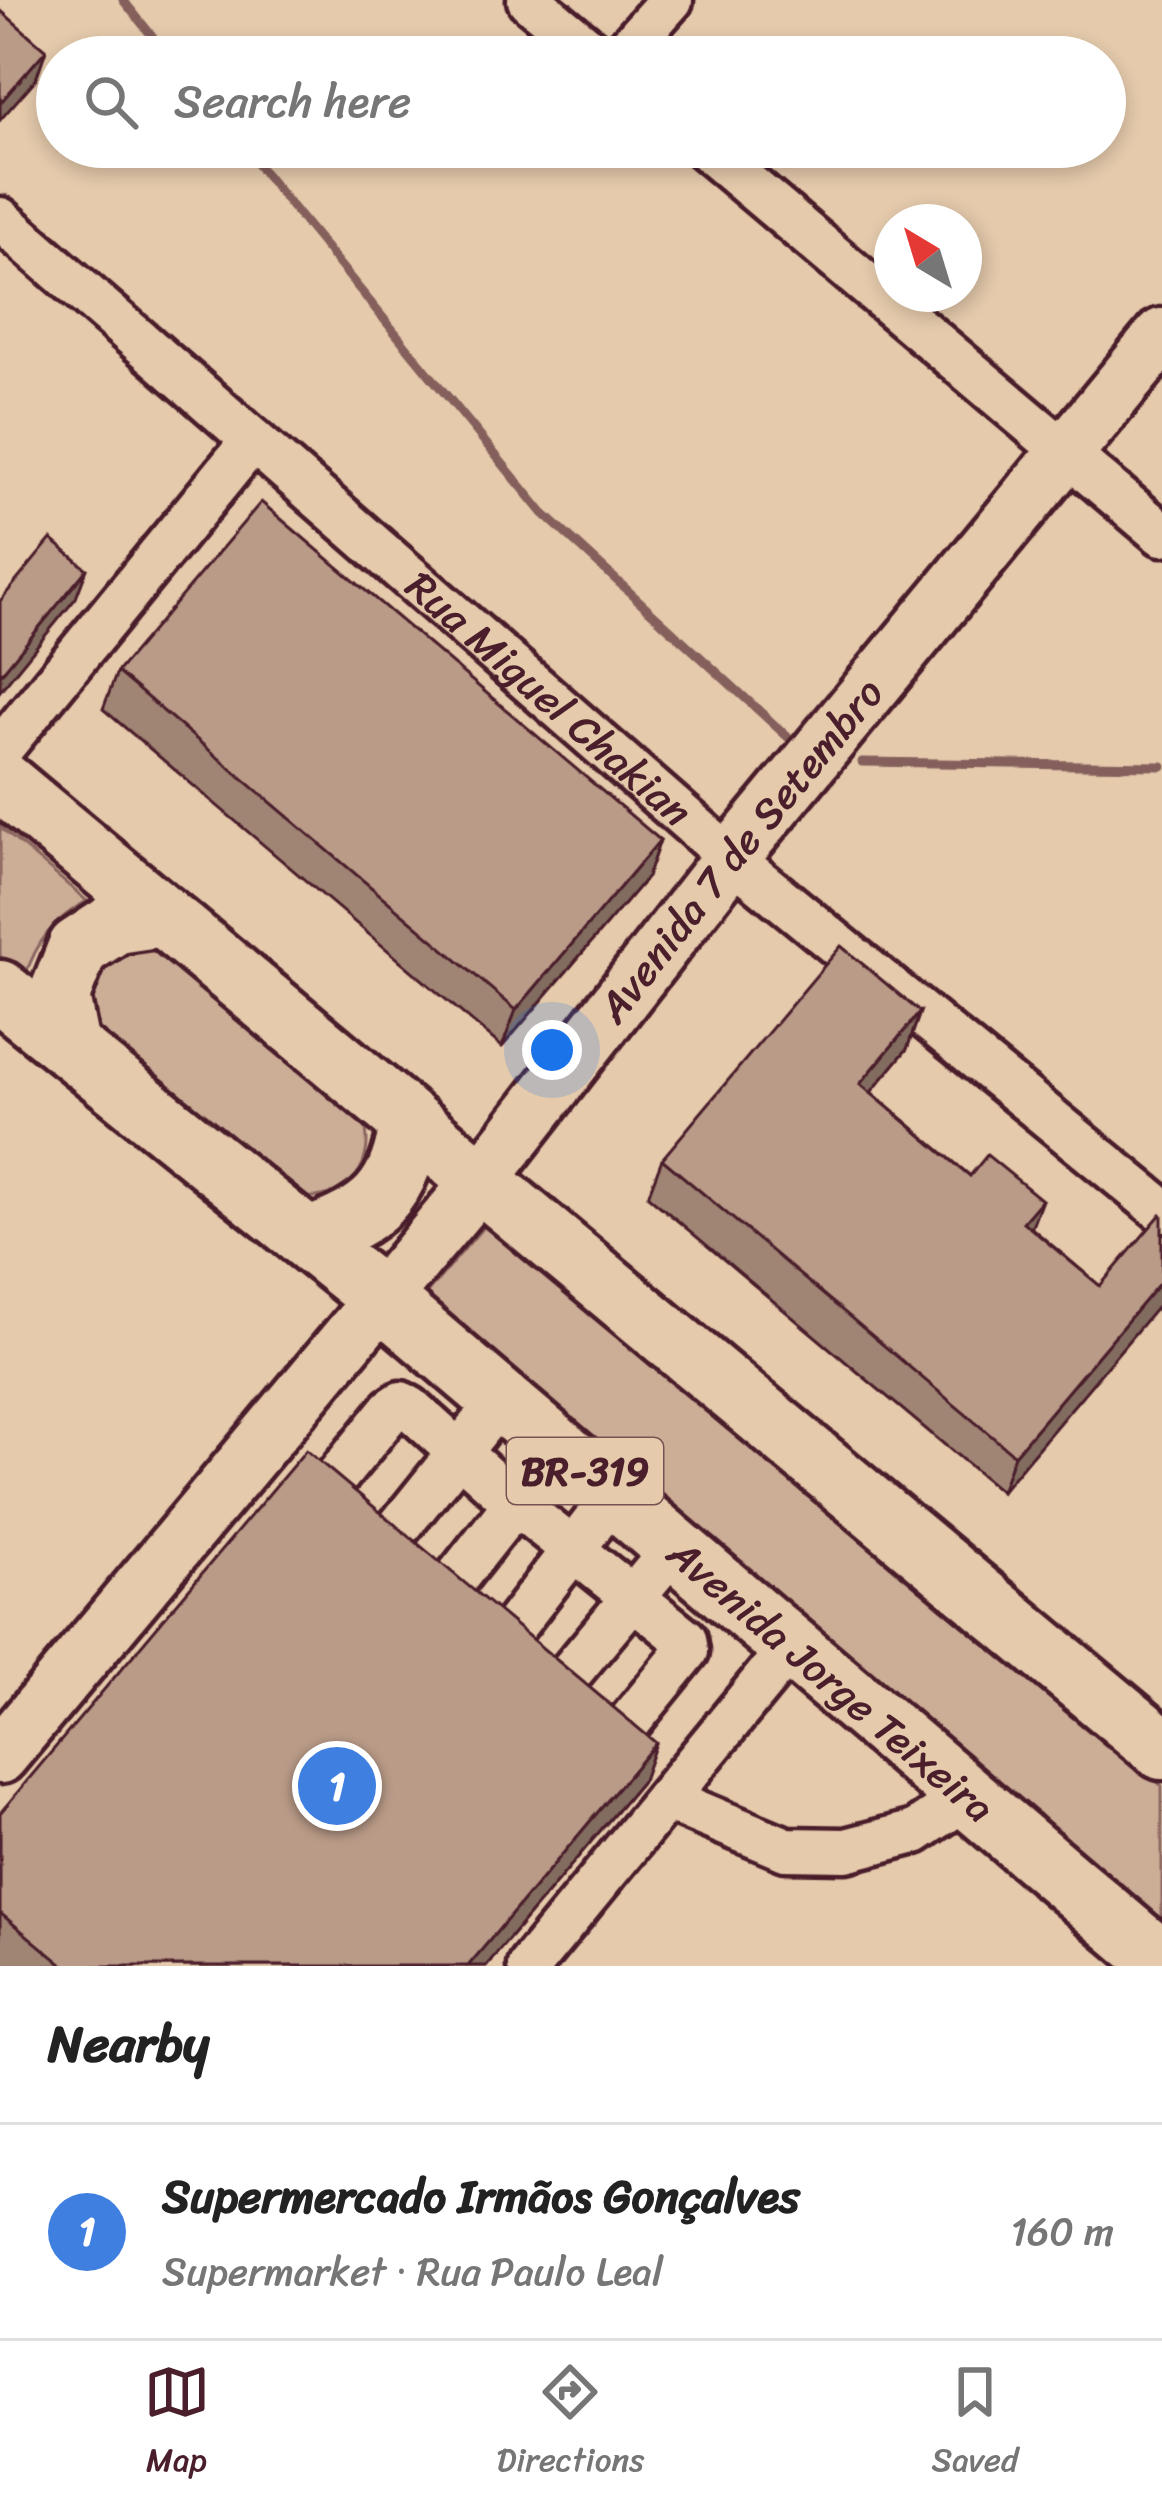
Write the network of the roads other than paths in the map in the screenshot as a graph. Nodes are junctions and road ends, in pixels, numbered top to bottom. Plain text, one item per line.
1 (529, 0) edge
2 (671, 0) edge
3 (573, 36) edge
4 (639, 36) edge
5 (729, 168) edge
6 (0, 220) edge
7 (1162, 336) edge
8 (253, 440) junction
9 (1067, 455) junction
10 (1162, 534) edge
11 (0, 750) edge
12 (0, 780) edge
13 (731, 858) junction
14 (163, 916) junction
15 (0, 991) edge
16 (69, 1046) junction
17 (410, 1123) junction
18 (480, 1181) junction
19 (1162, 1210) edge
20 (308, 1239) junction
21 (382, 1299) junction
22 (501, 1400) junction
23 (558, 1449) junction
24 (458, 1455) junction
25 (330, 1485) edge
26 (614, 1496) junction
27 (516, 1504) junction
28 (391, 1537) edge
29 (674, 1548) junction
30 (572, 1550) junction
31 (450, 1586) edge
32 (632, 1597) junction
33 (509, 1633) edge
34 (790, 1648) junction
35 (565, 1679) edge
36 (627, 1725) edge
37 (1162, 1749) edge
38 (0, 1756) edge
39 (968, 1797) junction
40 (666, 1799) junction
41 (1162, 1961) edge
42 (529, 1966) edge

1 - 3 street
2 - 4 street
5 - 9 street
6 - 8 street, Rua Miguel Chakian
7 - 9 main road, Avenida 7 de Setembro
8 - 11 street
8 - 13 street, Rua Miguel Chakian
9 - 10 street
9 - 13 main road, Avenida 7 de Setembro
12 - 14 highway
13 - 18 main road, Avenida 7 de Setembro
13 - 19 street, Rua Miguel Chakian
14 - 16 highway
14 - 17 highway
15 - 16 highway, Avenida Jorge Teixeira / BR-319
16 - 20 highway, Avenida Jorge Teixeira / BR-319
17 - 18 highway
17 - 20 highway
18 - 21 main road, Avenida 7 de Setembro
18 - 37 highway
20 - 21 highway, Avenida Jorge Teixeira / BR-319
21 - 22 highway, Avenida Jorge Teixeira / BR-319
21 - 38 main road, Avenida 7 de Setembro
22 - 23 highway, Avenida Jorge Teixeira / BR-319
22 - 24 street
23 - 26 highway, Avenida Jorge Teixeira / BR-319
23 - 27 street
24 - 25 street
24 - 27 street
24 - 28 street
26 - 29 highway, Avenida Jorge Teixeira / BR-319
26 - 30 street
27 - 30 street
27 - 31 street
29 - 32 street
29 - 34 highway, Avenida Jorge Teixeira / BR-319
30 - 32 street
30 - 33 street
32 - 35 street
32 - 36 street
34 - 39 highway, Avenida Jorge Teixeira / BR-319
34 - 40 street
39 - 40 street
39 - 41 highway, Avenida Jorge Teixeira / BR-319
40 - 42 street

